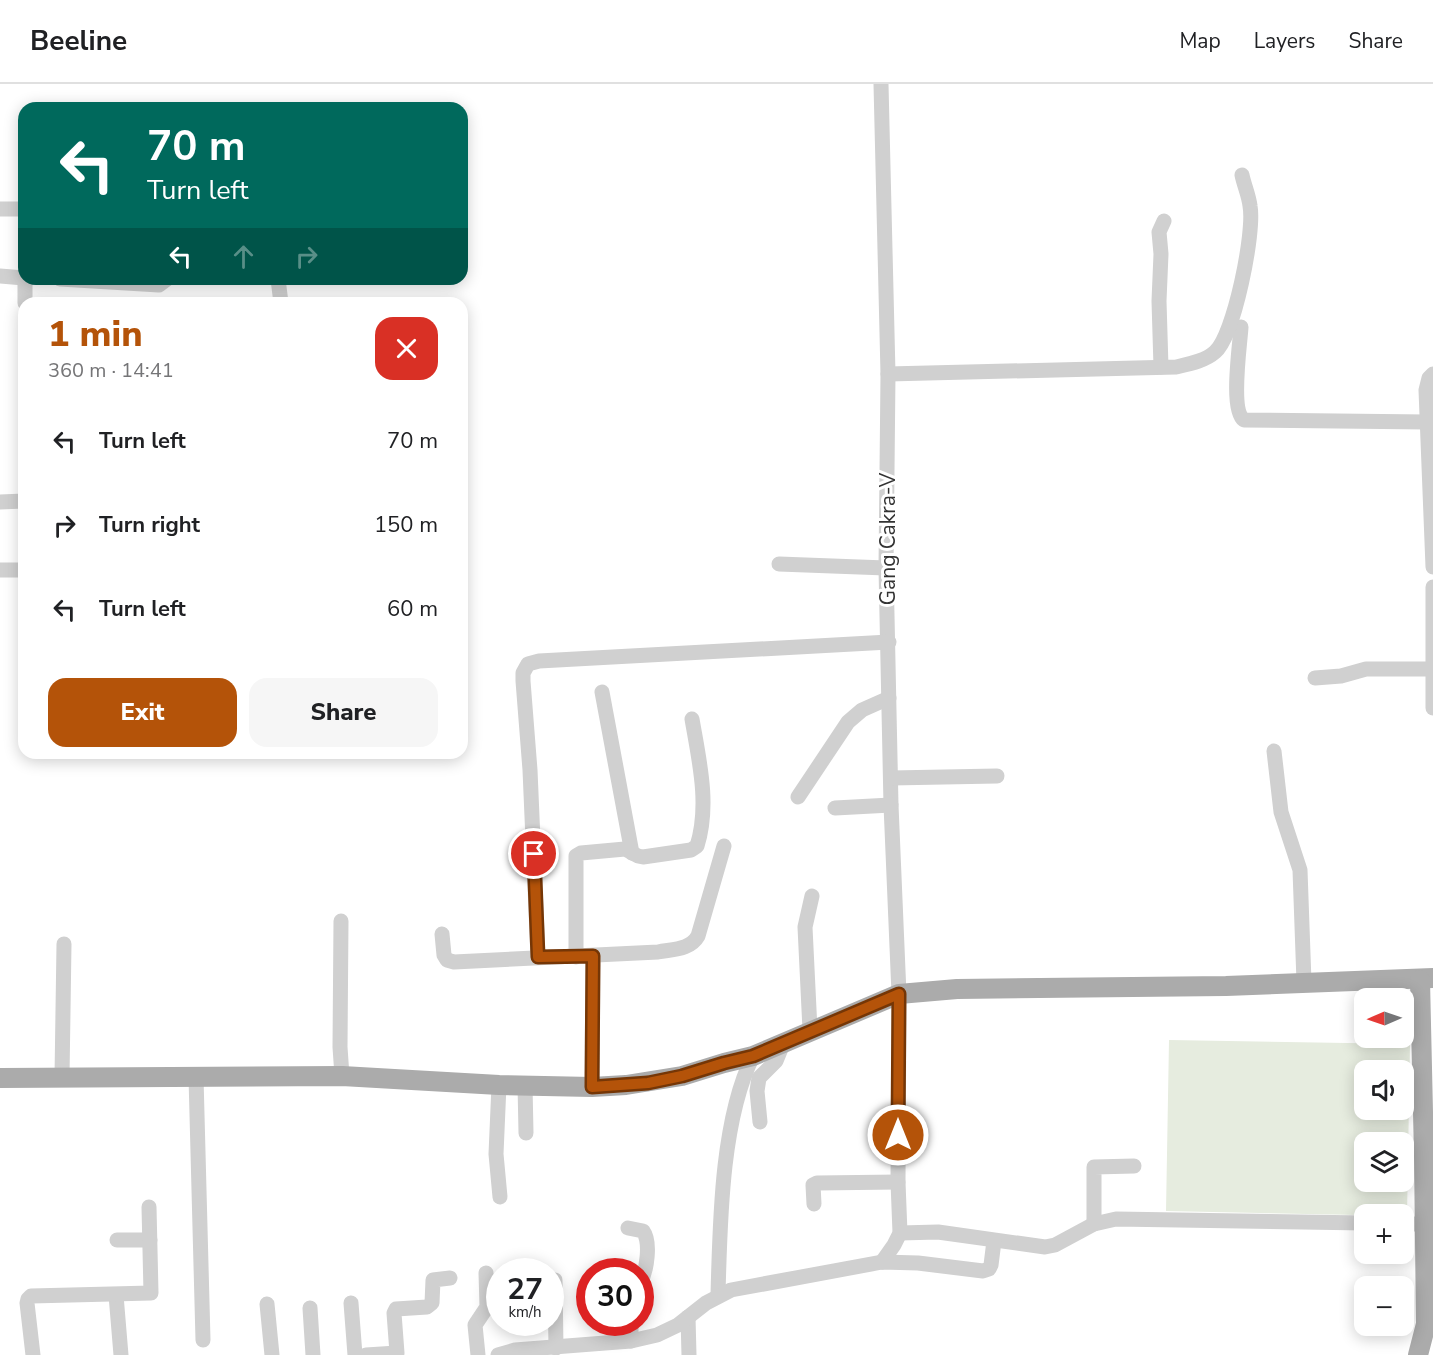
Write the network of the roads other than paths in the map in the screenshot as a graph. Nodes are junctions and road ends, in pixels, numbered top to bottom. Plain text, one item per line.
1 (881, 84) edge
2 (1242, 175) dead end
3 (18, 208) edge
4 (0, 209) edge
5 (1164, 221) dead end
6 (0, 276) edge
7 (18, 278) edge
8 (1241, 327) dead end
9 (1161, 367) junction
10 (888, 374) junction
11 (1433, 374) edge
12 (1427, 422) junction
13 (18, 501) edge
14 (0, 502) edge
15 (779, 564) dead end
16 (1433, 567) edge
17 (886, 568) junction
18 (0, 570) edge
19 (18, 570) edge
20 (1433, 587) edge
21 (889, 642) junction
22 (1432, 669) edge
23 (1315, 678) dead end
24 (602, 692) dead end
25 (889, 698) junction
26 (1433, 708) edge
27 (692, 719) dead end
28 (1274, 751) dead end
29 (997, 776) dead end
30 (891, 778) junction
31 (798, 797) dead end
32 (891, 805) junction
33 (835, 808) dead end
34 (723, 846) dead end
35 (632, 853) junction
36 (812, 896) dead end
37 (341, 921) dead end
38 (442, 934) dead end
39 (64, 944) dead end
40 (593, 956) junction
41 (538, 957) junction
42 (576, 957) junction
43 (1426, 979) edge
44 (1304, 982) junction
45 (899, 994) junction
46 (810, 1030) junction
47 (783, 1044) junction
48 (753, 1056) junction
49 (342, 1076) junction
50 (62, 1077) junction
51 (196, 1077) junction
52 (0, 1078) edge
53 (499, 1085) junction
54 (525, 1085) junction
55 (592, 1087) junction
56 (760, 1122) dead end
57 (526, 1133) dead end
58 (1429, 1156) edge
59 (1134, 1166) dead end
60 (898, 1182) junction
61 (500, 1197) dead end
62 (814, 1204) dead end
63 (149, 1207) dead end
64 (1354, 1223) edge
65 (1094, 1224) junction
66 (1414, 1224) edge
67 (1425, 1224) junction
68 (628, 1228) dead end
69 (900, 1233) junction
70 (117, 1240) dead end
71 (150, 1240) junction
72 (994, 1241) junction
73 (647, 1258) edge
74 (882, 1262) junction
75 (450, 1278) dead end
76 (116, 1295) junction
77 (718, 1295) junction
78 (351, 1303) dead end
79 (267, 1304) dead end
80 (310, 1308) dead end
81 (486, 1310) edge
82 (688, 1317) junction
83 (1429, 1324) edge
84 (556, 1336) edge
85 (631, 1336) edge
86 (203, 1340) dead end
87 (631, 1341) junction
88 (556, 1348) junction
89 (33, 1355) edge
90 (120, 1355) edge
91 (272, 1355) edge
92 (313, 1355) edge
93 (355, 1355) edge
94 (366, 1355) edge
95 (478, 1355) edge
96 (498, 1355) edge
97 (690, 1355) edge
98 (1418, 1355) edge

1 - 10 street, Gang Cakra-V
2 - 9 street
3 - 4 street
5 - 9 street
6 - 7 street
8 - 12 street
9 - 10 street
10 - 17 street, Gang Cakra-V
11 - 12 street
12 - 16 street
13 - 14 street
15 - 17 street
17 - 21 street, Gang Cakra-V
18 - 19 street
20 - 22 street
21 - 25 street, Gang Cakra-V
21 - 41 street
22 - 23 street
22 - 26 street
24 - 35 street
25 - 30 street, Gang Cakra-V
25 - 31 street
27 - 35 street
28 - 44 street
29 - 30 street
30 - 32 street, Gang Cakra-V
32 - 33 street
32 - 45 street, Gang Cakra-V
34 - 40 street
35 - 42 street
36 - 46 street
37 - 49 street
38 - 41 street
39 - 50 street
40 - 42 street
40 - 55 street
41 - 42 street
43 - 44 main road
43 - 58 main road
44 - 45 main road
45 - 46 main road
45 - 60 street, Gang Cakra-V
46 - 47 main road
47 - 48 main road
47 - 56 street
48 - 55 main road
48 - 77 street
49 - 51 main road
49 - 53 main road
50 - 51 main road
50 - 52 main road
51 - 86 street
53 - 54 main road
53 - 61 street
54 - 55 main road
54 - 57 street
58 - 67 main road
59 - 65 street
60 - 62 street
60 - 69 street, Gang Cakra-V
63 - 71 street
64 - 65 street
65 - 72 street
66 - 67 street
67 - 83 main road
68 - 73 street
69 - 72 street
69 - 74 street
70 - 71 street
71 - 76 street
72 - 74 street
74 - 77 street
75 - 94 street
76 - 89 street
76 - 90 street
77 - 82 street
78 - 93 street
79 - 91 street
80 - 92 street
81 - 95 street
82 - 87 street
82 - 97 street
83 - 98 main road
84 - 88 street
85 - 87 street
87 - 88 street
88 - 96 street

